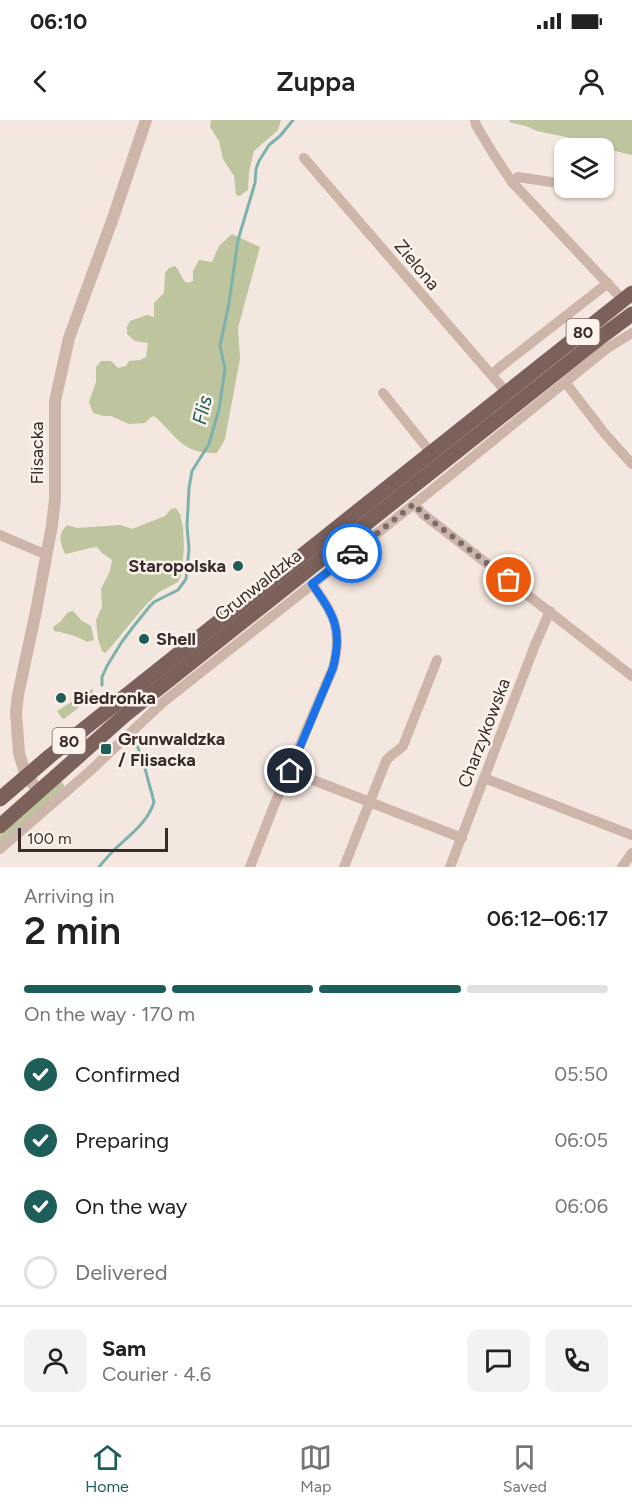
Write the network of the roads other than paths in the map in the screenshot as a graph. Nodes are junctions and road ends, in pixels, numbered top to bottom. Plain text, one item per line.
1 (146, 120) edge
2 (475, 120) edge
3 (304, 158) dead end
4 (512, 182) junction
5 (554, 182) edge
6 (608, 283) junction
7 (627, 296) edge
8 (632, 314) edge
9 (632, 333) edge
10 (492, 375) junction
11 (565, 382) junction
12 (383, 393) dead end
13 (507, 393) junction
14 (431, 453) junction
15 (632, 464) edge
16 (414, 504) junction
17 (0, 535) edge
18 (47, 555) junction
19 (312, 584) junction
20 (550, 611) junction
21 (438, 660) dead end
22 (632, 676) edge
23 (290, 771) junction
24 (26, 776) junction
25 (484, 778) junction
26 (39, 791) junction
27 (0, 799) edge
28 (369, 802) junction
29 (0, 826) edge
30 (632, 835) edge
31 (462, 838) junction
32 (0, 849) edge
33 (632, 853) edge
34 (250, 867) edge
35 (344, 867) edge
36 (450, 867) edge
37 (622, 867) edge

1 - 18 street, Flisacka
2 - 4 street
3 - 10 street, Zielona
4 - 5 street
4 - 6 street
6 - 7 street
6 - 10 street
7 - 13 main road, Grunwaldzka / 80
8 - 26 main road, Grunwaldzka / 80
9 - 11 street
10 - 13 street, Zielona
11 - 15 street
11 - 16 street
12 - 14 street
13 - 14 main road, Grunwaldzka / 80
14 - 24 main road, Grunwaldzka / 80
16 - 19 street
16 - 20 street
17 - 18 street
18 - 24 street, Flisacka
19 - 23 street
19 - 32 street
20 - 22 street
20 - 25 street, Charzykowska
21 - 28 street
23 - 28 street
23 - 34 street
24 - 26 street, Flisacka
24 - 27 main road, Grunwaldzka / 80
25 - 30 street
25 - 31 street, Charzykowska
26 - 29 main road, Grunwaldzka / 80
28 - 31 street
28 - 35 street
31 - 36 street, Charzykowska
33 - 37 street

